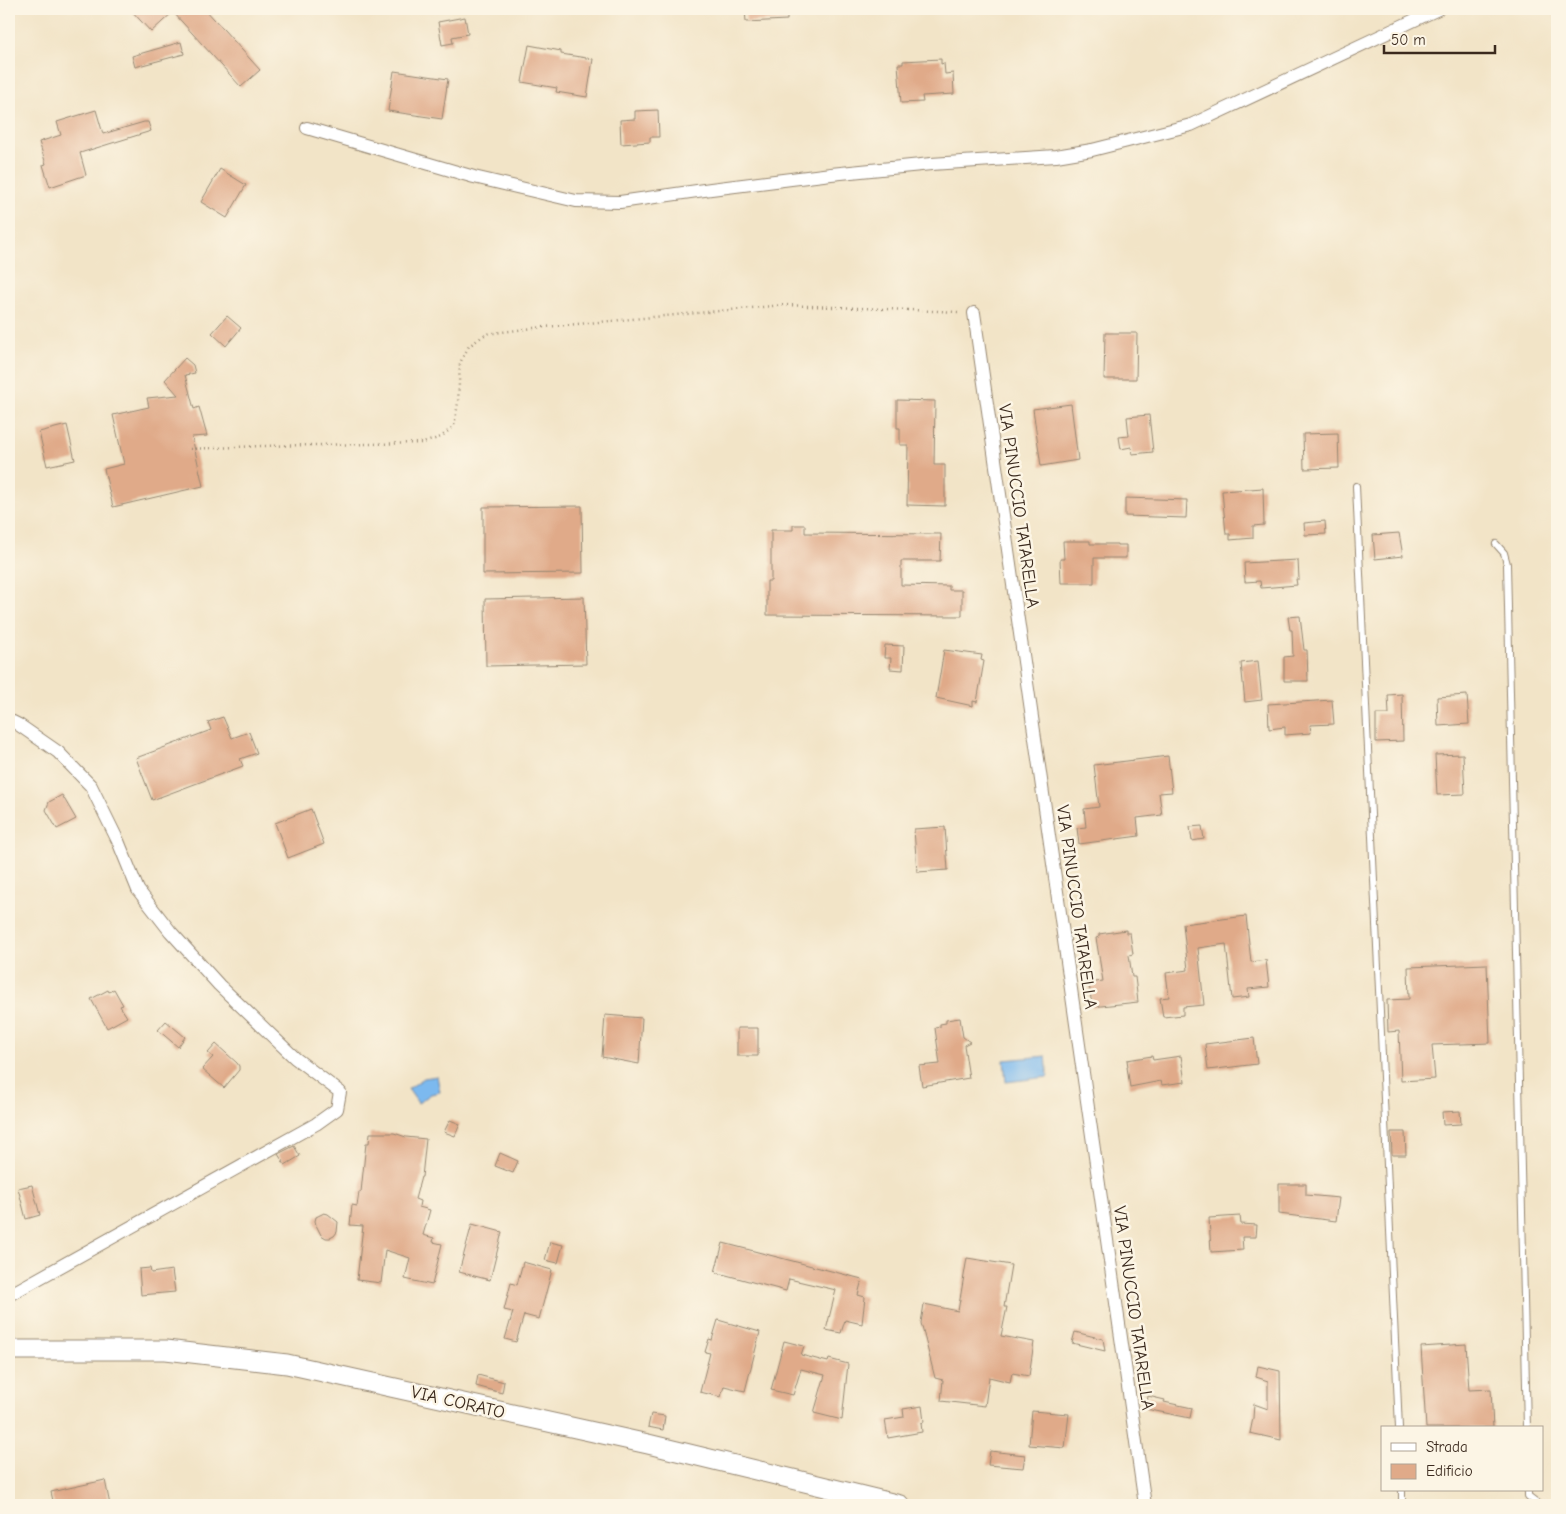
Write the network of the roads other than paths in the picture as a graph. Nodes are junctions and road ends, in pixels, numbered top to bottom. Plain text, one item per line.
1 (1438, 9) edge
2 (307, 128) dead end
3 (974, 313) road end
4 (1356, 486) dead end
5 (1496, 544) dead end
6 (9, 720) edge
7 (9, 1295) edge
8 (9, 1350) edge
9 (1399, 1426) edge
10 (1526, 1426) edge
11 (1402, 1492) edge
12 (1528, 1492) edge
13 (900, 1505) edge
14 (1145, 1505) edge
15 (1402, 1505) edge
16 (1540, 1505) edge

1 - 2 street
3 - 14 street, VIA PINUCCIO TATARELLA
4 - 9 lane
5 - 10 lane
6 - 7 street
8 - 13 main road, VIA CORATO
11 - 15 lane
12 - 16 lane

